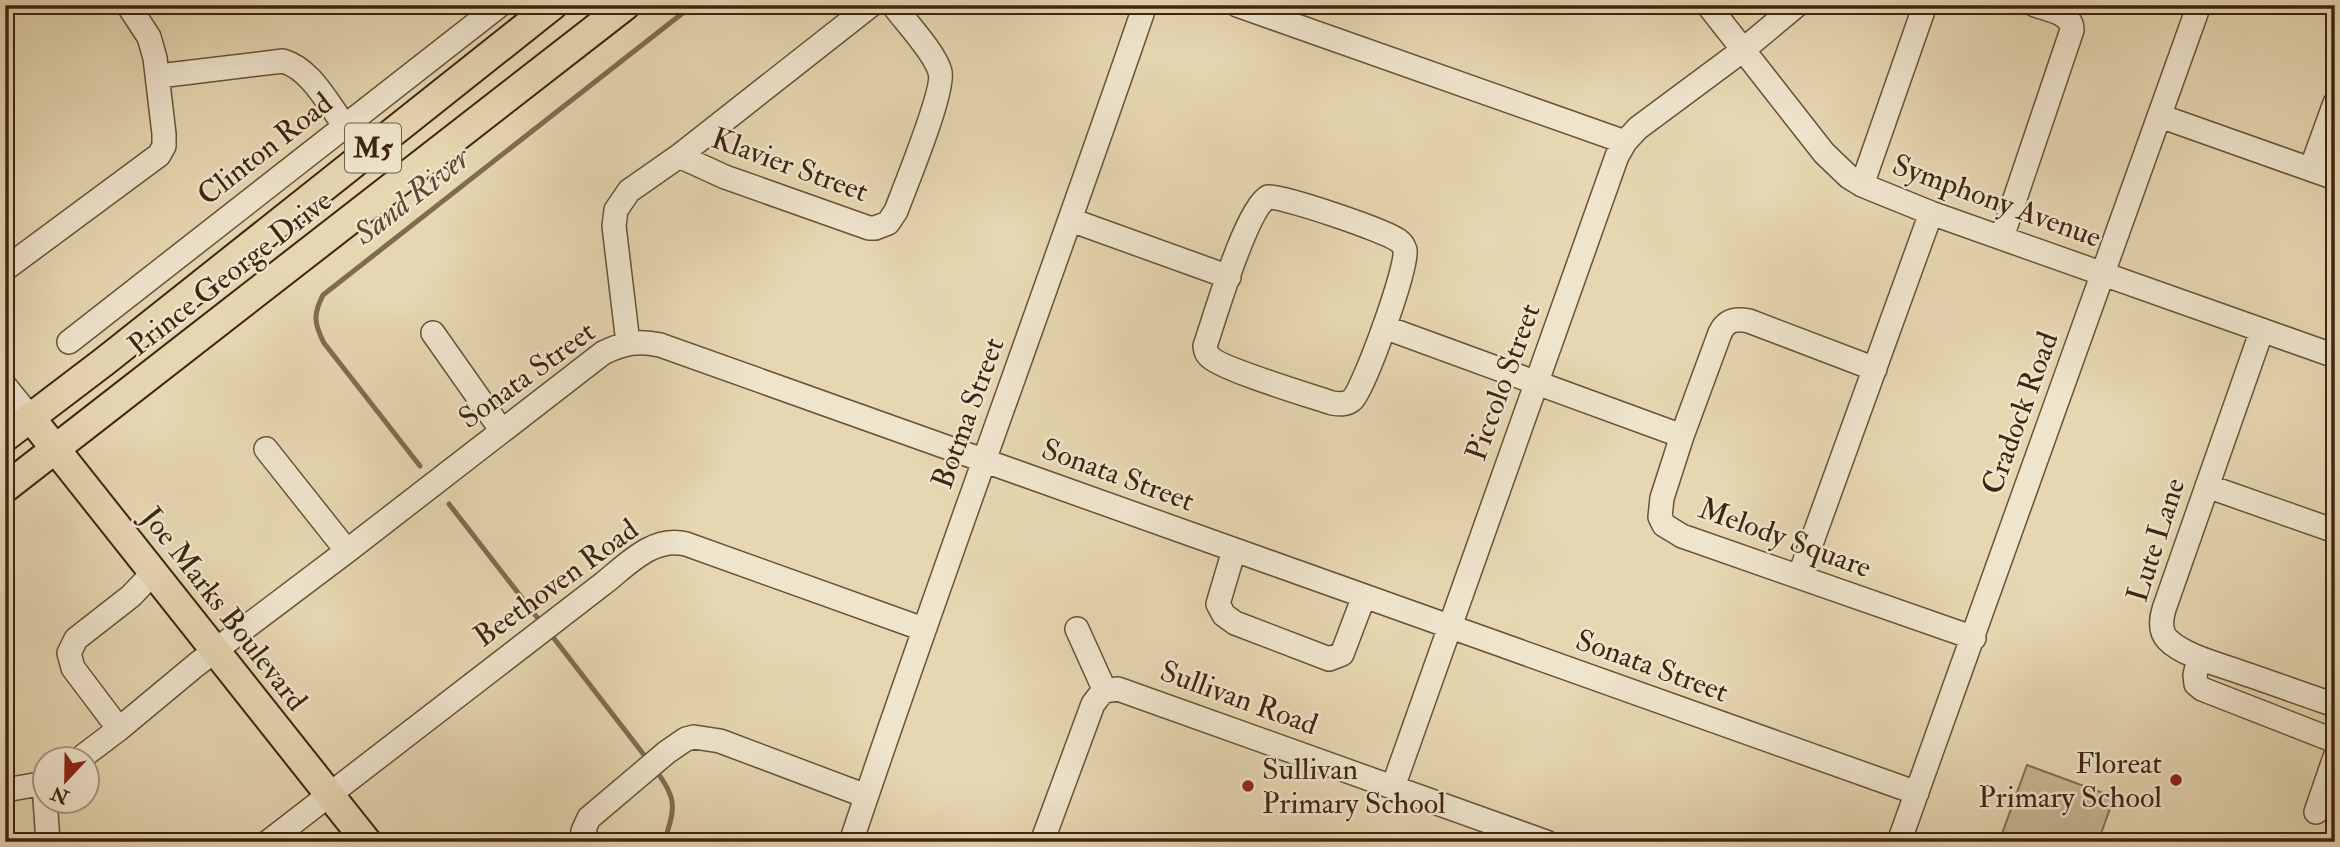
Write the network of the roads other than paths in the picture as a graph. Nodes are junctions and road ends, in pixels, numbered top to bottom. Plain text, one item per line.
1 (128, 5) edge
2 (500, 5) edge
3 (553, 5) edge
4 (626, 5) edge
5 (872, 5) edge
6 (893, 5) edge
7 (1145, 5) edge
8 (1237, 5) edge
9 (1708, 5) edge
10 (1797, 5) edge
11 (1925, 5) edge
12 (2035, 5) edge
13 (2199, 5) edge
14 (1743, 50) junction
15 (159, 76) junction
16 (2335, 103) edge
17 (2160, 116) junction
18 (345, 126) junction
19 (1625, 142) junction
20 (679, 156) junction
21 (2311, 169) junction
22 (2335, 178) edge
23 (1862, 185) junction
24 (1931, 213) junction
25 (1072, 219) junction
26 (2002, 237) junction
27 (5, 269) edge
28 (2103, 272) junction
29 (1229, 277) junction
30 (1384, 327) junction
31 (2262, 330) junction
32 (433, 333) dead end
33 (69, 342) dead end
34 (628, 343) junction
35 (2335, 355) edge
36 (1875, 369) junction
37 (1536, 384) junction
38 (5, 386) edge
39 (30, 417) junction
40 (502, 431) junction
41 (1682, 436) junction
42 (5, 437) edge
43 (266, 449) dead end
44 (57, 450) junction
45 (984, 461) junction
46 (2207, 486) junction
47 (5, 488) edge
48 (2335, 531) edge
49 (1234, 550) junction
50 (347, 551) junction
51 (153, 573) junction
52 (1799, 577) junction
53 (1364, 596) junction
54 (1450, 627) junction
55 (923, 629) junction
56 (1077, 629) dead end
57 (1973, 638) junction
58 (214, 651) junction
59 (2199, 658) junction
60 (1105, 691) junction
61 (2335, 705) edge
62 (119, 729) junction
63 (2335, 741) edge
64 (97, 746) edge
65 (2335, 757) edge
66 (32, 785) edge
67 (1393, 786) junction
68 (5, 790) edge
69 (1917, 793) junction
70 (330, 795) junction
71 (866, 796) junction
72 (2316, 812) dead end
73 (47, 816) edge
74 (48, 842) edge
75 (268, 842) edge
76 (367, 842) edge
77 (589, 842) edge
78 (851, 842) edge
79 (1042, 842) edge
80 (1546, 842) edge
81 (1899, 842) edge

1 - 15 street
2 - 18 street, Clinton Road
3 - 39 main road, Prince George Drive / M5
4 - 44 main road, Prince George Drive / M5
5 - 20 street, Klavier Street
6 - 20 street, Klavier Street
7 - 25 street, Botma Street
8 - 19 street
9 - 14 street, Symphony Avenue
10 - 14 street, Piccolo Street
11 - 23 street
12 - 26 street
13 - 17 street, Cradock Road
14 - 19 street, Piccolo Street
14 - 23 street, Symphony Avenue
15 - 18 street
15 - 27 street
16 - 21 street
17 - 21 street
17 - 28 street, Cradock Road
18 - 33 street, Clinton Road
19 - 37 street, Piccolo Street
20 - 34 street, Klavier Street
21 - 22 street
23 - 24 street, Symphony Avenue
24 - 26 street, Symphony Avenue
24 - 36 street
25 - 29 street
25 - 45 street, Botma Street
26 - 28 street, Symphony Avenue
28 - 31 street, Symphony Avenue
28 - 57 street, Cradock Road
29 - 30 street
29 - 30 street
30 - 37 street
31 - 35 street, Symphony Avenue
31 - 46 street, Lute Lane
32 - 40 street
34 - 40 street, Sonata Street
34 - 45 street, Sonata Street
36 - 41 street, Melody Square
36 - 52 street
37 - 41 street
37 - 54 street, Piccolo Street
38 - 39 street
39 - 42 main road, Prince George Drive / M5
39 - 44 main road, Joe Marks Boulevard
40 - 50 street, Sonata Street
41 - 52 street, Melody Square
43 - 50 street
44 - 47 main road, Prince George Drive / M5
44 - 51 main road, Joe Marks Boulevard
45 - 49 street, Sonata Street
45 - 55 street, Botma Street
46 - 48 street
46 - 59 street, Lute Lane
49 - 53 street, Sonata Street
49 - 53 street
50 - 58 street, Sonata Street
51 - 58 main road, Joe Marks Boulevard
51 - 62 street
52 - 57 street, Melody Square
53 - 54 street, Sonata Street
54 - 67 street, Piccolo Street
54 - 69 street, Sonata Street
55 - 70 street, Beethoven Road
55 - 71 street, Botma Street
56 - 60 street
57 - 69 street, Cradock Road
58 - 62 street, Sonata Street
58 - 70 main road, Joe Marks Boulevard
59 - 61 street, Lute Lane
59 - 63 street
60 - 67 street, Sullivan Road
60 - 79 street
62 - 64 street, Sonata Street
65 - 72 street
66 - 68 street
67 - 80 street, Sullivan Road
69 - 81 street, Cradock Road
70 - 75 street, Beethoven Road
70 - 76 main road, Joe Marks Boulevard
71 - 77 street
71 - 78 street, Botma Street
73 - 74 street

